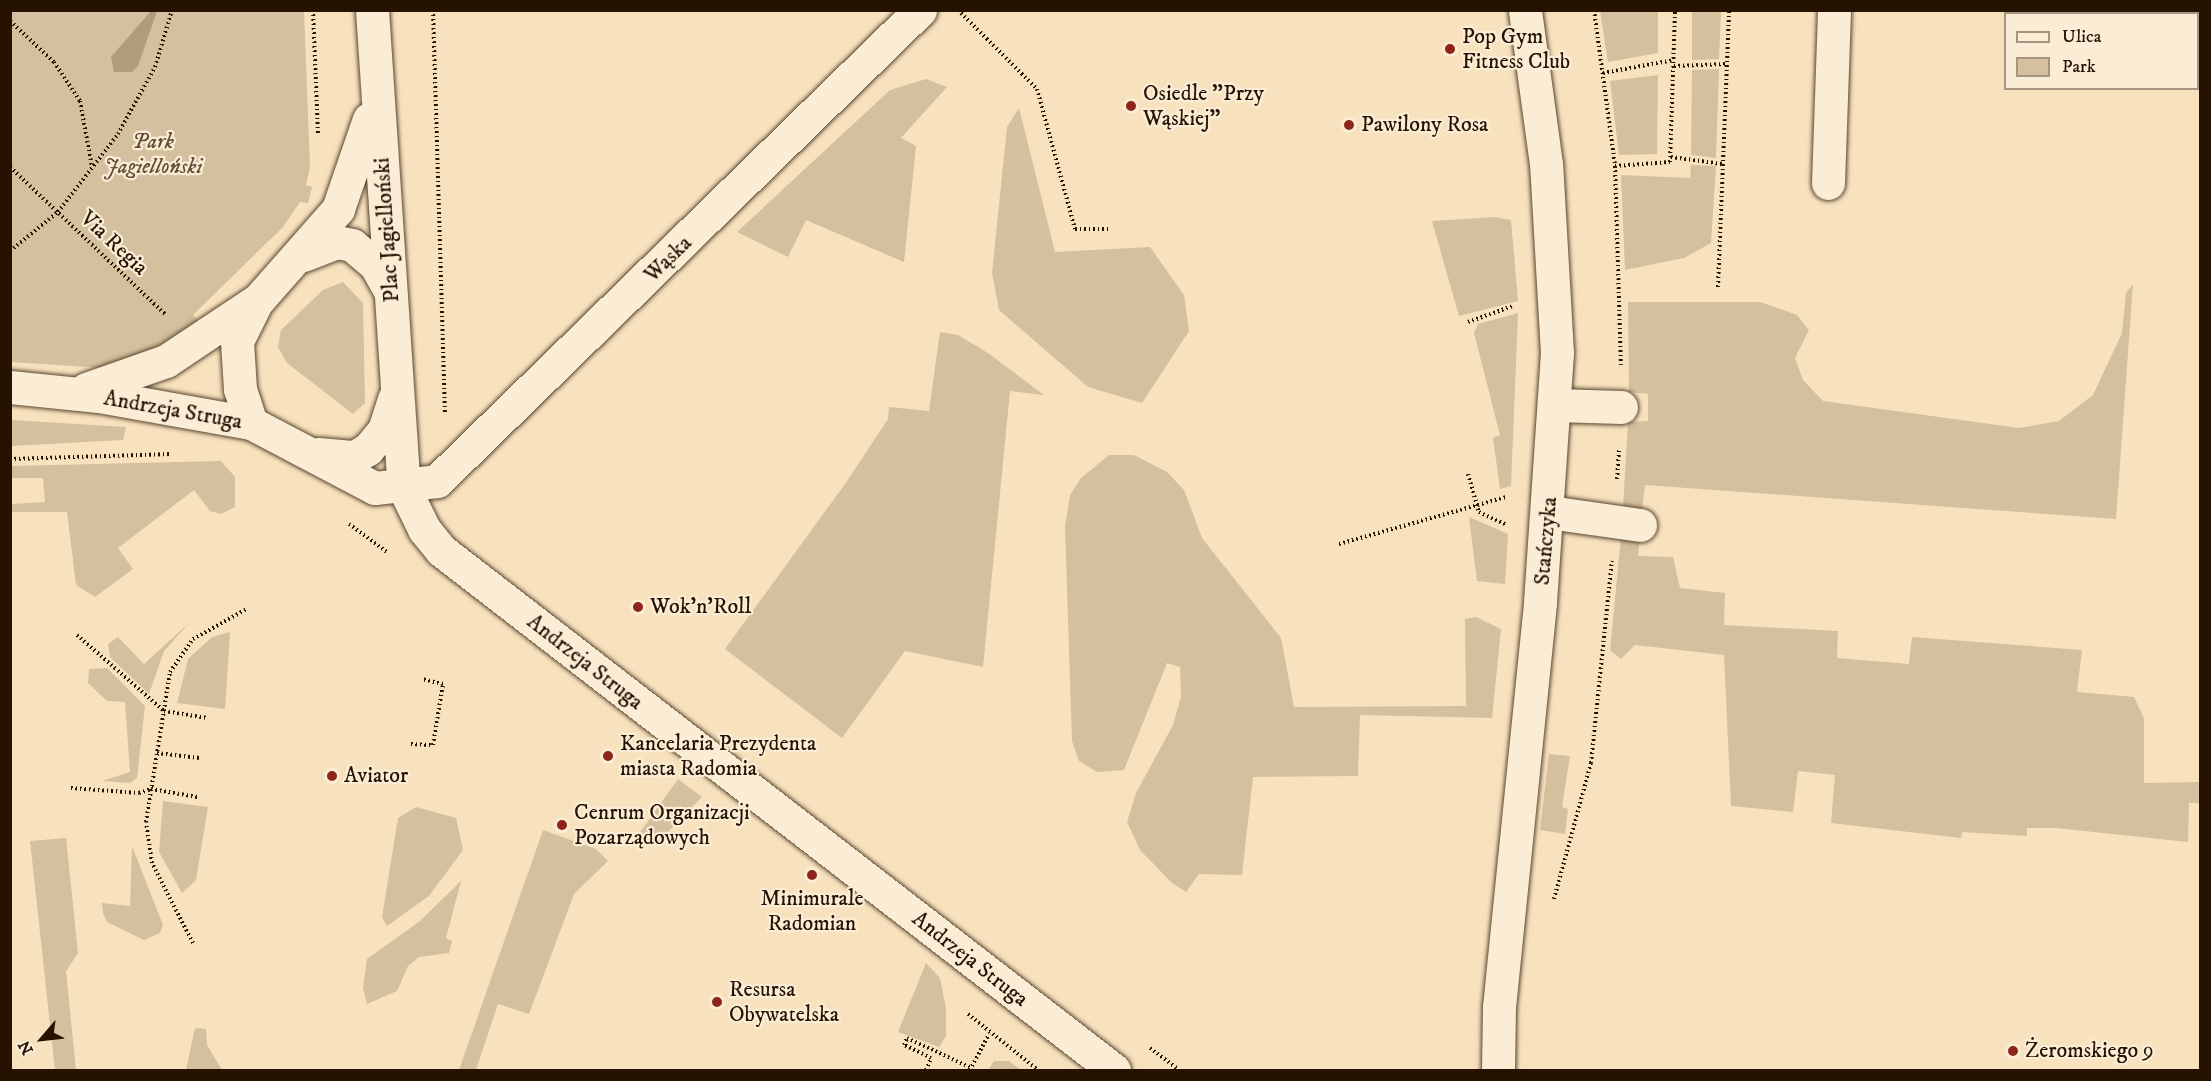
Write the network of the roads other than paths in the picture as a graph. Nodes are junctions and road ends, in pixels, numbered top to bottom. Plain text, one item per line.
1 (372, 10) edge
2 (920, 10) edge
3 (1525, 10) edge
4 (1834, 10) edge
5 (376, 75) junction
6 (1828, 183) dead end
7 (303, 255) junction
8 (391, 293) junction
9 (259, 299) junction
10 (398, 384) junction
11 (10, 387) edge
12 (63, 391) junction
13 (1555, 405) junction
14 (1621, 407) road end
15 (251, 423) junction
16 (302, 448) junction
17 (404, 488) junction
18 (1548, 512) junction
19 (1628, 523) road end
20 (1114, 1071) edge
21 (1498, 1071) edge

1 - 5 street, Plac Jagielloński
2 - 17 street, Wąska
3 - 13 street, Stańczyka
4 - 6 street
5 - 7 street, Plac Jagielloński
5 - 8 street, Plac Jagielloński
7 - 8 street
7 - 9 street, Plac Jagielloński
8 - 10 street, Plac Jagielloński
9 - 12 street, Plac Jagielloński
9 - 15 street
10 - 16 street, Plac Jagielloński
10 - 17 street, Plac Jagielloński
11 - 12 street, Andrzeja Struga
12 - 15 street, Andrzeja Struga
13 - 14 street
13 - 18 street, Stańczyka
15 - 16 street, Andrzeja Struga
16 - 17 street, Andrzeja Struga
17 - 20 street, Andrzeja Struga
18 - 19 street
18 - 21 street, Stańczyka

